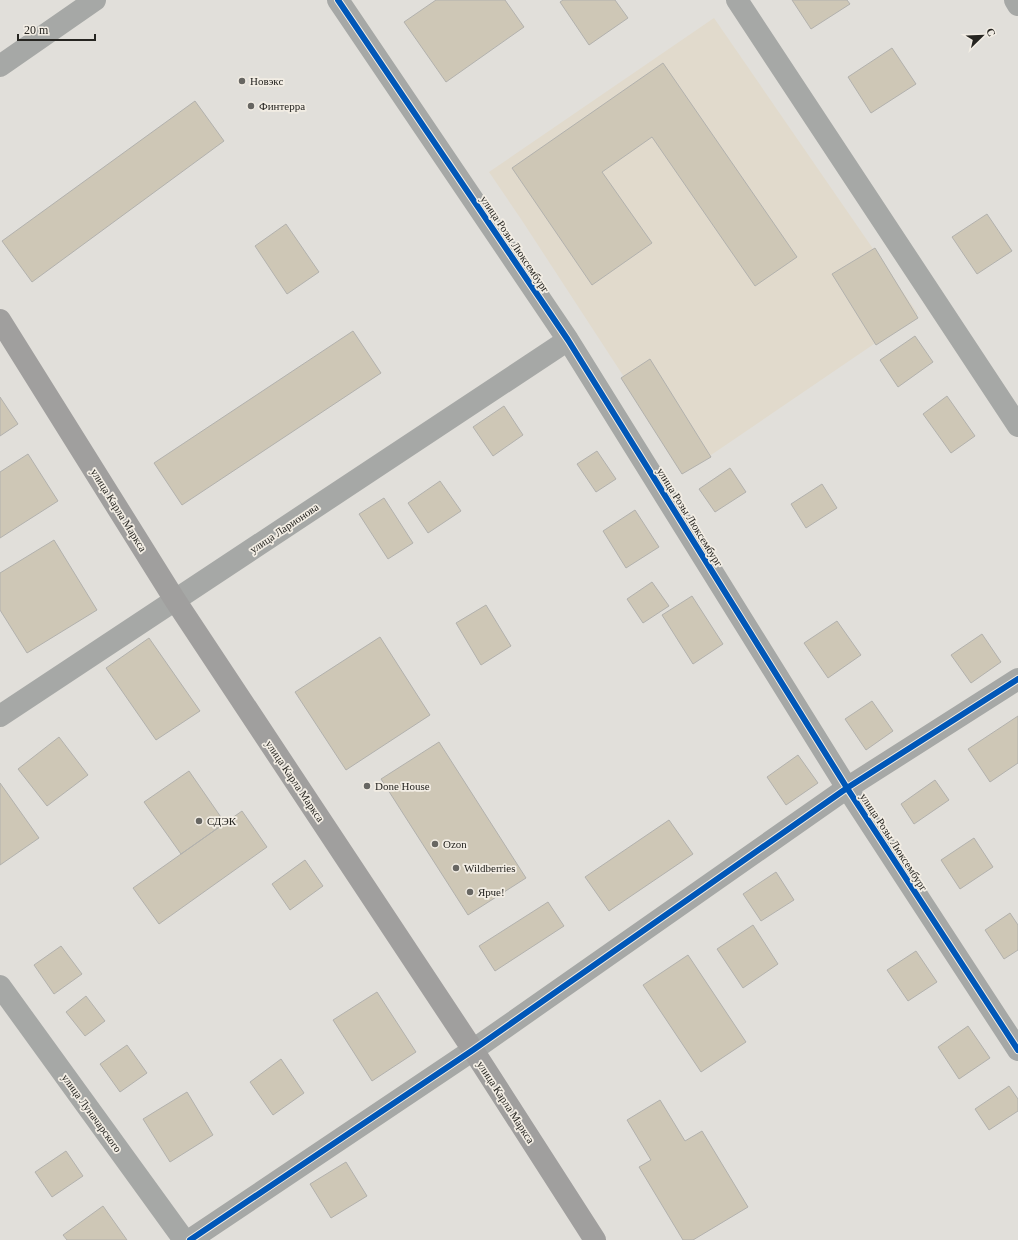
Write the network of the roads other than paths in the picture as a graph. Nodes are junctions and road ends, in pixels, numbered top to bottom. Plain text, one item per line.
1 (95, 0) edge
2 (338, 0) edge
3 (737, 0) edge
4 (1015, 0) edge
5 (1018, 5) edge
6 (0, 66) edge
7 (0, 320) edge
8 (568, 340) junction
9 (1018, 426) edge
10 (175, 600) junction
11 (1018, 679) edge
12 (0, 716) edge
13 (847, 788) junction
14 (0, 986) edge
15 (474, 1050) junction
16 (1018, 1050) edge
17 (184, 1240) edge
18 (190, 1240) edge
19 (595, 1240) edge

1 - 6 street
2 - 8 street, улица Розы Люксембург
3 - 9 street
4 - 5 street
7 - 10 main road, улица Карла Маркса
8 - 10 street, улица Ларионова
8 - 13 street, улица Розы Люксембург
10 - 12 street, улица Ларионова
10 - 15 main road, улица Карла Маркса
11 - 13 street
13 - 15 street
13 - 16 street, улица Розы Люксембург
14 - 17 street, улица Луначарского
15 - 18 street
15 - 19 main road, улица Карла Маркса

